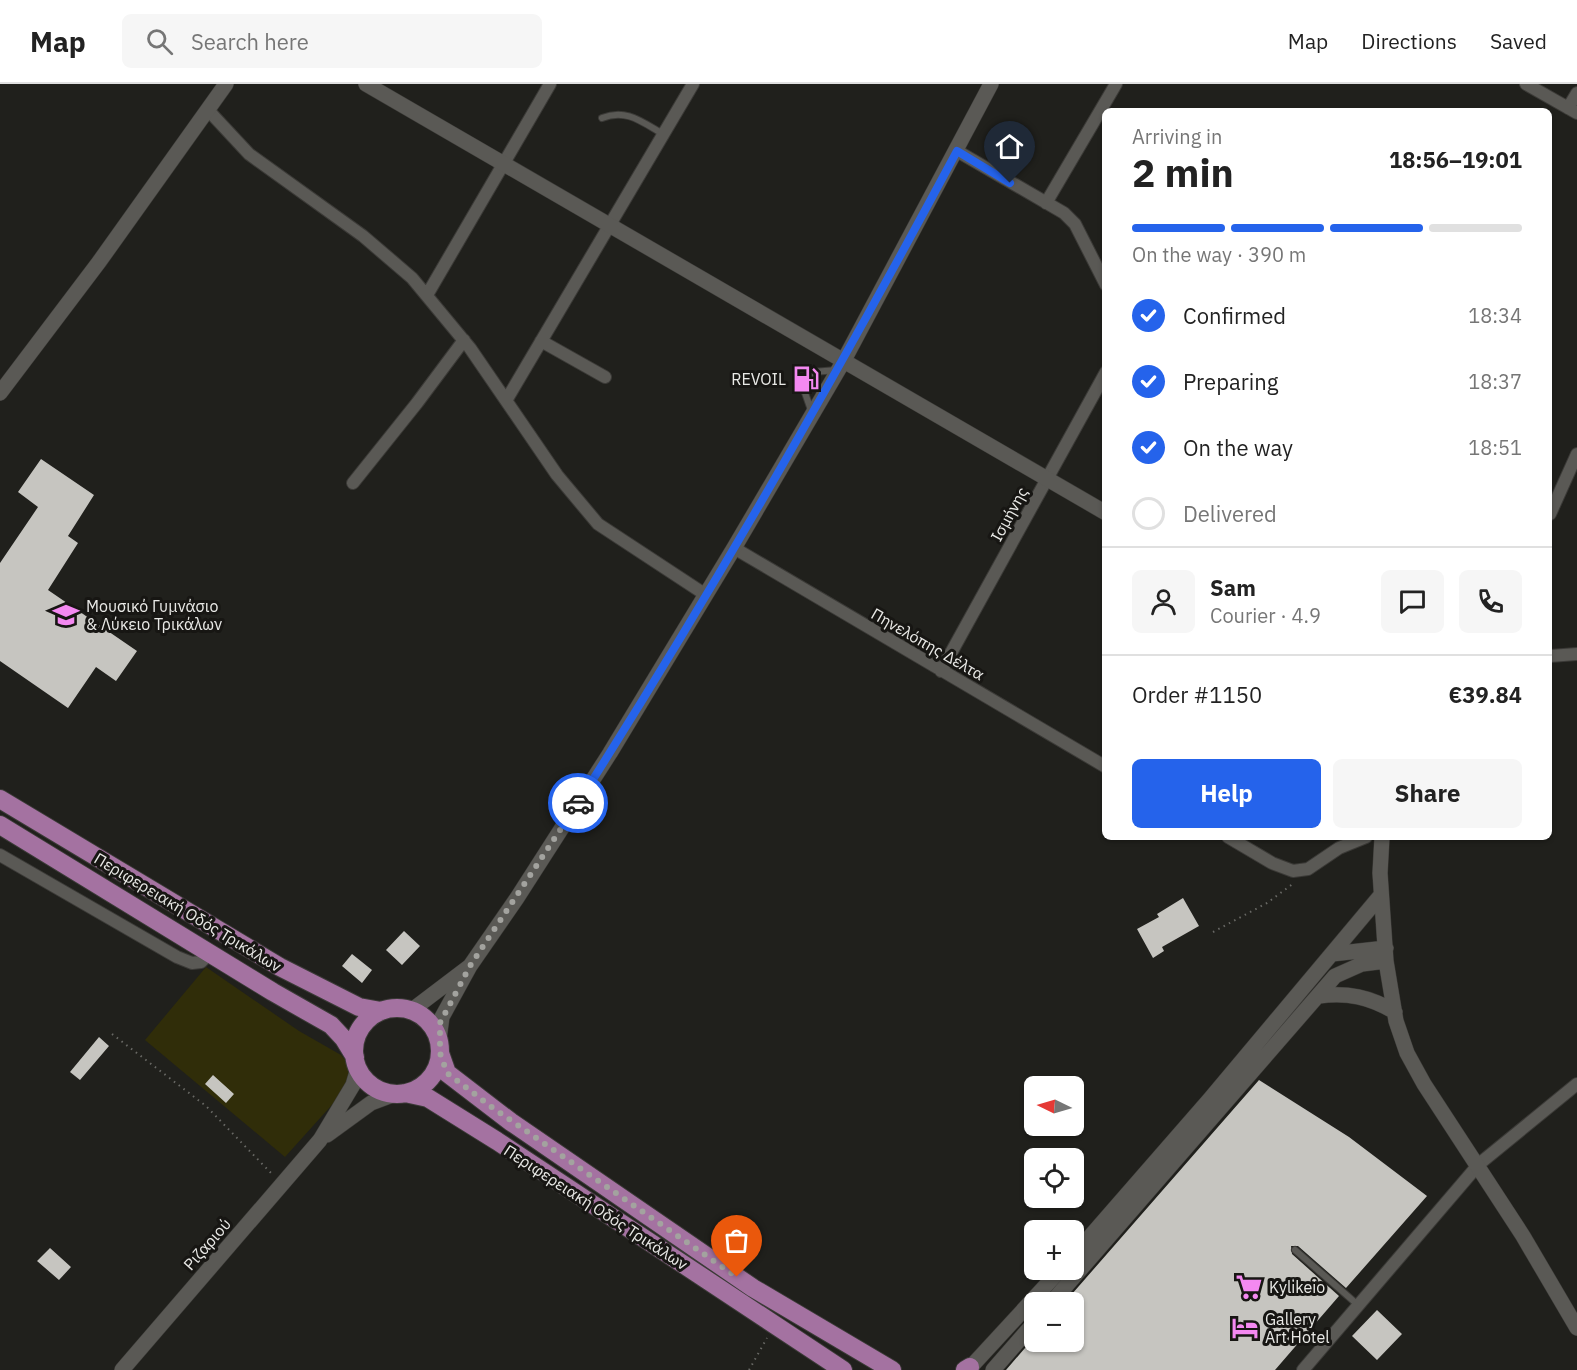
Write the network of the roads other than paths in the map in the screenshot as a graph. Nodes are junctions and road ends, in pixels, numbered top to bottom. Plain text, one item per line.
1 (226, 84) edge
2 (366, 84) edge
3 (550, 84) edge
4 (693, 84) edge
5 (991, 84) edge
6 (1116, 84) edge
7 (1526, 84) edge
8 (1577, 93) edge
9 (208, 110) junction
10 (1573, 110) edge
11 (602, 118) dead end
12 (664, 134) junction
13 (957, 151) junction
14 (503, 164) junction
15 (1046, 203) junction
16 (610, 226) junction
17 (1102, 277) edge
18 (427, 295) junction
19 (464, 340) junction
20 (541, 341) junction
21 (840, 366) junction
22 (605, 377) dead end
23 (1102, 379) edge
24 (0, 393) edge
25 (507, 399) junction
26 (1577, 454) edge
27 (1047, 479) junction
28 (353, 483) dead end
29 (1552, 510) edge
30 (1102, 511) edge
31 (734, 548) junction
32 (706, 595) junction
33 (1577, 654) edge
34 (1552, 656) edge
35 (941, 671) junction
36 (1102, 765) edge
37 (0, 799) edge
38 (0, 825) edge
39 (1233, 840) edge
40 (1355, 840) edge
41 (1382, 840) edge
42 (0, 855) edge
43 (1381, 895) junction
44 (210, 953) junction
45 (1332, 954) junction
46 (1386, 955) junction
47 (470, 966) junction
48 (1319, 996) junction
49 (411, 1010) junction
50 (381, 1011) junction
51 (1395, 1012) junction
52 (440, 1046) junction
53 (356, 1063) junction
54 (1577, 1084) edge
55 (400, 1094) junction
56 (320, 1140) junction
57 (1479, 1164) junction
58 (1084, 1243) edge
59 (1295, 1251) dead end
60 (1051, 1280) edge
61 (1061, 1292) edge
62 (1358, 1305) junction
63 (1577, 1328) edge
64 (1024, 1335) edge
65 (968, 1369) edge
66 (122, 1370) edge
67 (843, 1370) edge
68 (892, 1370) edge
69 (993, 1370) edge
70 (1302, 1370) edge

1 - 9 street
2 - 14 street
3 - 14 street
4 - 12 street
5 - 13 street
6 - 15 street
7 - 10 street
8 - 10 street
9 - 18 street
9 - 24 street
11 - 12 lane
12 - 16 street
13 - 15 street
13 - 21 street
14 - 16 street
14 - 18 street
15 - 17 street
16 - 20 street
16 - 21 street
18 - 19 street
19 - 25 street
19 - 28 street
20 - 22 street
20 - 25 street
21 - 27 street
21 - 31 street
23 - 27 street, Ισμήνης
25 - 32 street
26 - 29 street
27 - 30 street
27 - 35 street, Ισμήνης
31 - 32 street
31 - 35 street, Πηνελόπης Δέλτα
32 - 47 street
33 - 34 street
35 - 36 street, Πηνελόπης Δέλτα
37 - 50 main road, Περιφερειακή Οδός Τρικάλων
38 - 44 main road, Περιφερειακή Οδός Τρικάλων
39 - 40 street
41 - 43 street
42 - 44 street
43 - 45 street
43 - 46 street
44 - 53 main road, Περιφερειακή Οδός Τρικάλων
45 - 46 street
45 - 58 street
46 - 48 street
46 - 51 street
47 - 49 street
47 - 52 street
48 - 51 street
48 - 61 street
49 - 50 main road
49 - 52 main road
50 - 53 main road
51 - 57 street
52 - 55 main road
52 - 68 main road, Περιφερειακή Οδός Τρικάλων
53 - 55 main road
53 - 56 street, Ριζαριού
54 - 57 street
55 - 56 street, Ριζαριού
55 - 67 main road, Περιφερειακή Οδός Τρικάλων
56 - 66 street, Ριζαριού
57 - 62 street
57 - 63 street
59 - 62 lane
60 - 65 street
62 - 70 street
64 - 69 street

